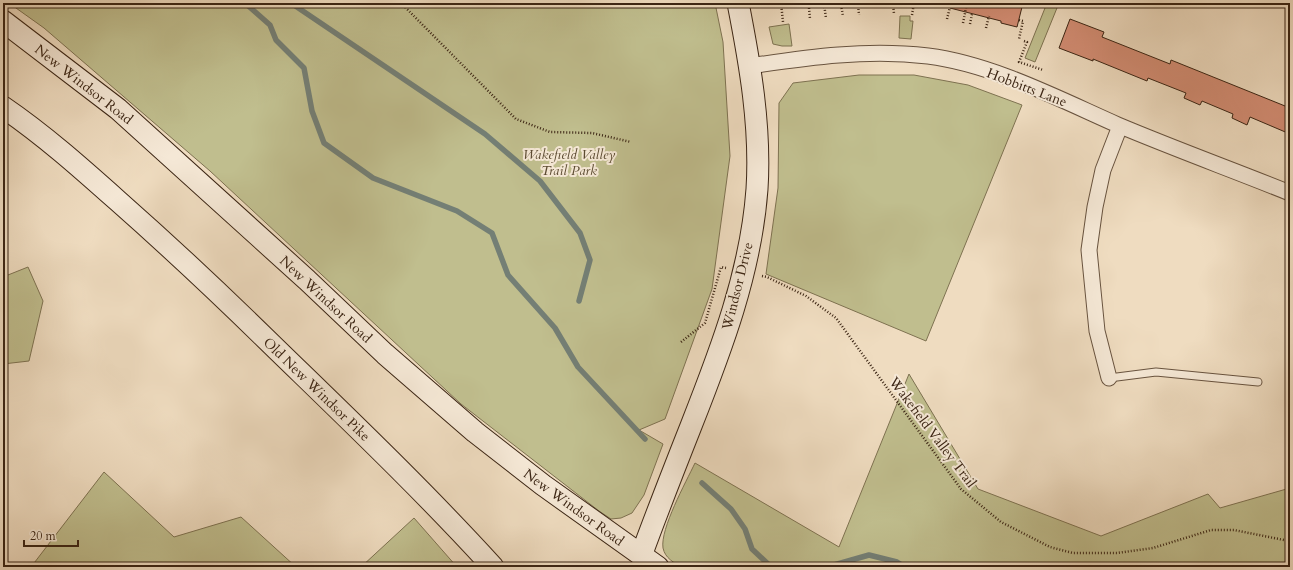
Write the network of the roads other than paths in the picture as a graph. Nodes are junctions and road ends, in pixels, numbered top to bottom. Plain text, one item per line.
1 (738, 3) edge
2 (3, 21) edge
3 (750, 66) junction
4 (3, 107) edge
5 (1120, 126) junction
6 (1290, 193) edge
7 (1109, 378) joint
8 (1258, 382) dead end
9 (640, 556) junction
10 (493, 567) edge
11 (658, 567) edge

1 - 3 street, Windsor Drive
2 - 9 street, New Windsor Road
3 - 5 street, Hobbitts Lane
3 - 9 street, Windsor Drive
4 - 10 street, Old New Windsor Pike
5 - 6 street, Hobbitts Lane
5 - 7 street
7 - 8 lane
9 - 11 street, New Windsor Road

